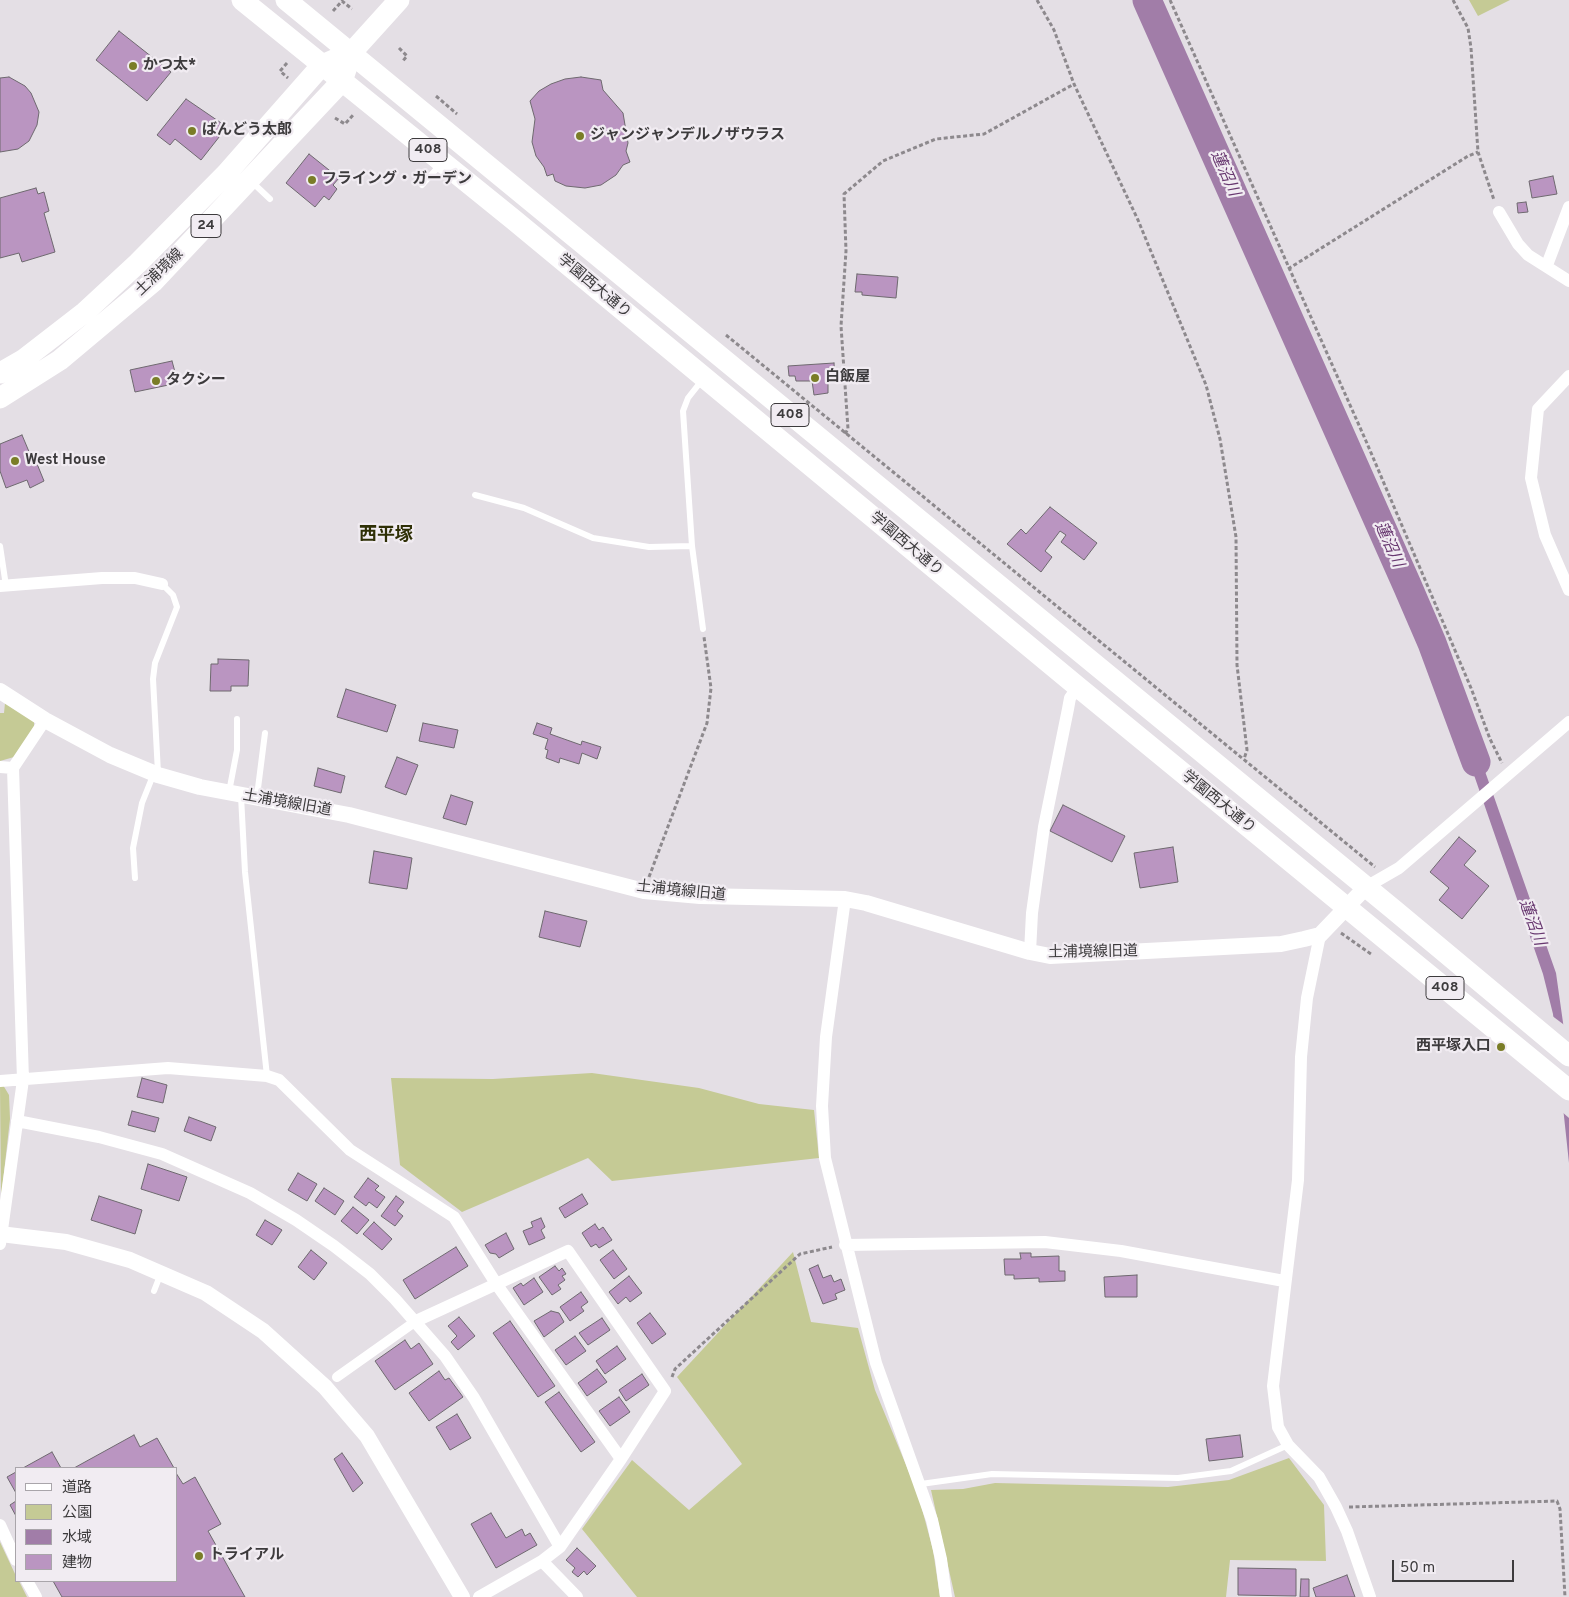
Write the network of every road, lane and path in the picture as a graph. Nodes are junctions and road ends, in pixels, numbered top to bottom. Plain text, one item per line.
1 (242, 0) edge
2 (286, 0) edge
3 (399, 0) edge
4 (1037, 0) edge
5 (1170, 0) edge
6 (1452, 0) edge
7 (352, 9) dead end
8 (333, 11) dead end
9 (400, 48) dead end
10 (352, 52) junction
11 (402, 62) dead end
12 (286, 63) dead end
13 (322, 65) junction
14 (290, 79) dead end
15 (342, 81) junction
16 (1074, 84) junction
17 (436, 96) dead end
18 (353, 115) dead end
19 (458, 115) dead end
20 (335, 118) dead end
21 (1478, 152) junction
22 (442, 162) junction
23 (250, 180) junction
24 (422, 185) dead end
25 (270, 199) dead end
26 (1569, 207) edge
27 (1499, 212) joint
28 (1547, 265) junction
29 (1288, 269) junction
30 (1569, 281) edge
31 (720, 330) dead end
32 (0, 373) edge
33 (1569, 376) edge
34 (703, 378) junction
35 (0, 398) edge
36 (846, 433) junction
37 (831, 450) junction
38 (475, 495) dead end
39 (0, 546) edge
40 (692, 546) junction
41 (162, 584) joint
42 (3, 586) edge
43 (1569, 590) edge
44 (703, 629) joint
45 (1078, 687) junction
46 (0, 691) edge
47 (237, 719) dead end
48 (45, 720) junction
49 (1569, 722) edge
50 (265, 733) dead end
51 (1244, 758) junction
52 (6, 768) edge
53 (156, 774) junction
54 (1505, 776) junction
55 (1230, 777) junction
56 (242, 796) junction
57 (1376, 868) dead end
58 (135, 878) dead end
59 (1366, 887) junction
60 (644, 891) junction
61 (845, 899) junction
62 (1347, 907) junction
63 (1320, 935) junction
64 (1030, 952) junction
65 (1569, 1056) edge
66 (267, 1076) junction
67 (23, 1080) junction
68 (0, 1081) edge
69 (1569, 1090) edge
70 (17, 1121) junction
71 (0, 1237) edge
72 (845, 1245) junction
73 (161, 1272) junction
74 (1284, 1281) junction
75 (498, 1285) junction
76 (154, 1291) dead end
77 (416, 1321) junction
78 (338, 1377) dead end
79 (665, 1391) junction
80 (1288, 1446) junction
81 (620, 1459) junction
82 (921, 1484) junction
83 (1336, 1507) junction
84 (0, 1525) edge
85 (560, 1547) junction
86 (15, 1558) edge
87 (542, 1561) junction
88 (27, 1582) edge
89 (36, 1597) edge
90 (462, 1597) edge
91 (479, 1597) edge
92 (577, 1597) edge
93 (946, 1597) edge
94 (1370, 1597) edge
95 (1565, 1597) edge

1 - 13 main road, 学園西大通り / 408
2 - 10 main road, 学園西大通り / 408
3 - 10 main road, 24
4 - 16 path
5 - 29 path
6 - 21 path
7 - 8 path
9 - 11 path
10 - 13 main road, 24
10 - 15 main road, 24
10 - 37 main road, 学園西大通り / 408
12 - 14 path
13 - 15 main road, 学園西大通り / 408
13 - 32 main road, 土浦境線 / 24
15 - 22 main road, 学園西大通り / 408
15 - 23 main road, 土浦境線 / 24
16 - 36 path
16 - 51 path
17 - 19 path
18 - 20 path
21 - 27 path
21 - 29 path
22 - 24 lane
22 - 34 main road, 学園西大通り / 408
23 - 25 lane
23 - 35 main road, 土浦境線 / 24
26 - 28 street
27 - 28 street
28 - 30 street
29 - 54 path
31 - 36 path
33 - 43 street
34 - 40 lane
34 - 45 main road, 学園西大通り / 408
36 - 37 path
36 - 51 path
37 - 55 main road, 学園西大通り / 408
38 - 40 lane
39 - 42 lane
40 - 44 lane
41 - 42 street
41 - 53 lane
44 - 60 path
45 - 62 main road, 学園西大通り / 408
45 - 64 street
46 - 48 street, 土浦境線旧道
47 - 56 lane
48 - 52 street
48 - 53 street, 土浦境線旧道
49 - 54 street
50 - 56 lane
51 - 55 path
51 - 57 path
52 - 67 street
53 - 56 street, 土浦境線旧道
53 - 58 lane
54 - 59 street
55 - 59 main road, 学園西大通り / 408
56 - 60 street, 土浦境線旧道
56 - 66 lane
59 - 62 street
59 - 65 main road, 学園西大通り / 408
60 - 61 street, 土浦境線旧道
61 - 64 street, 土浦境線旧道
61 - 72 street
62 - 63 street
62 - 69 main road, 学園西大通り / 408
63 - 64 street, 土浦境線旧道
63 - 74 street
66 - 67 street
66 - 75 street
67 - 68 street
67 - 70 street
70 - 71 street
70 - 77 street
71 - 73 street
72 - 74 street
72 - 79 path
72 - 82 street
73 - 76 lane
73 - 90 street
74 - 80 street
75 - 77 street
75 - 79 street
75 - 81 street
77 - 78 street
77 - 85 street
79 - 81 street
80 - 82 lane
80 - 83 street
81 - 85 street
82 - 93 street
83 - 94 street
83 - 95 path
84 - 86 street
85 - 87 street
87 - 91 street
87 - 92 street
88 - 89 street

